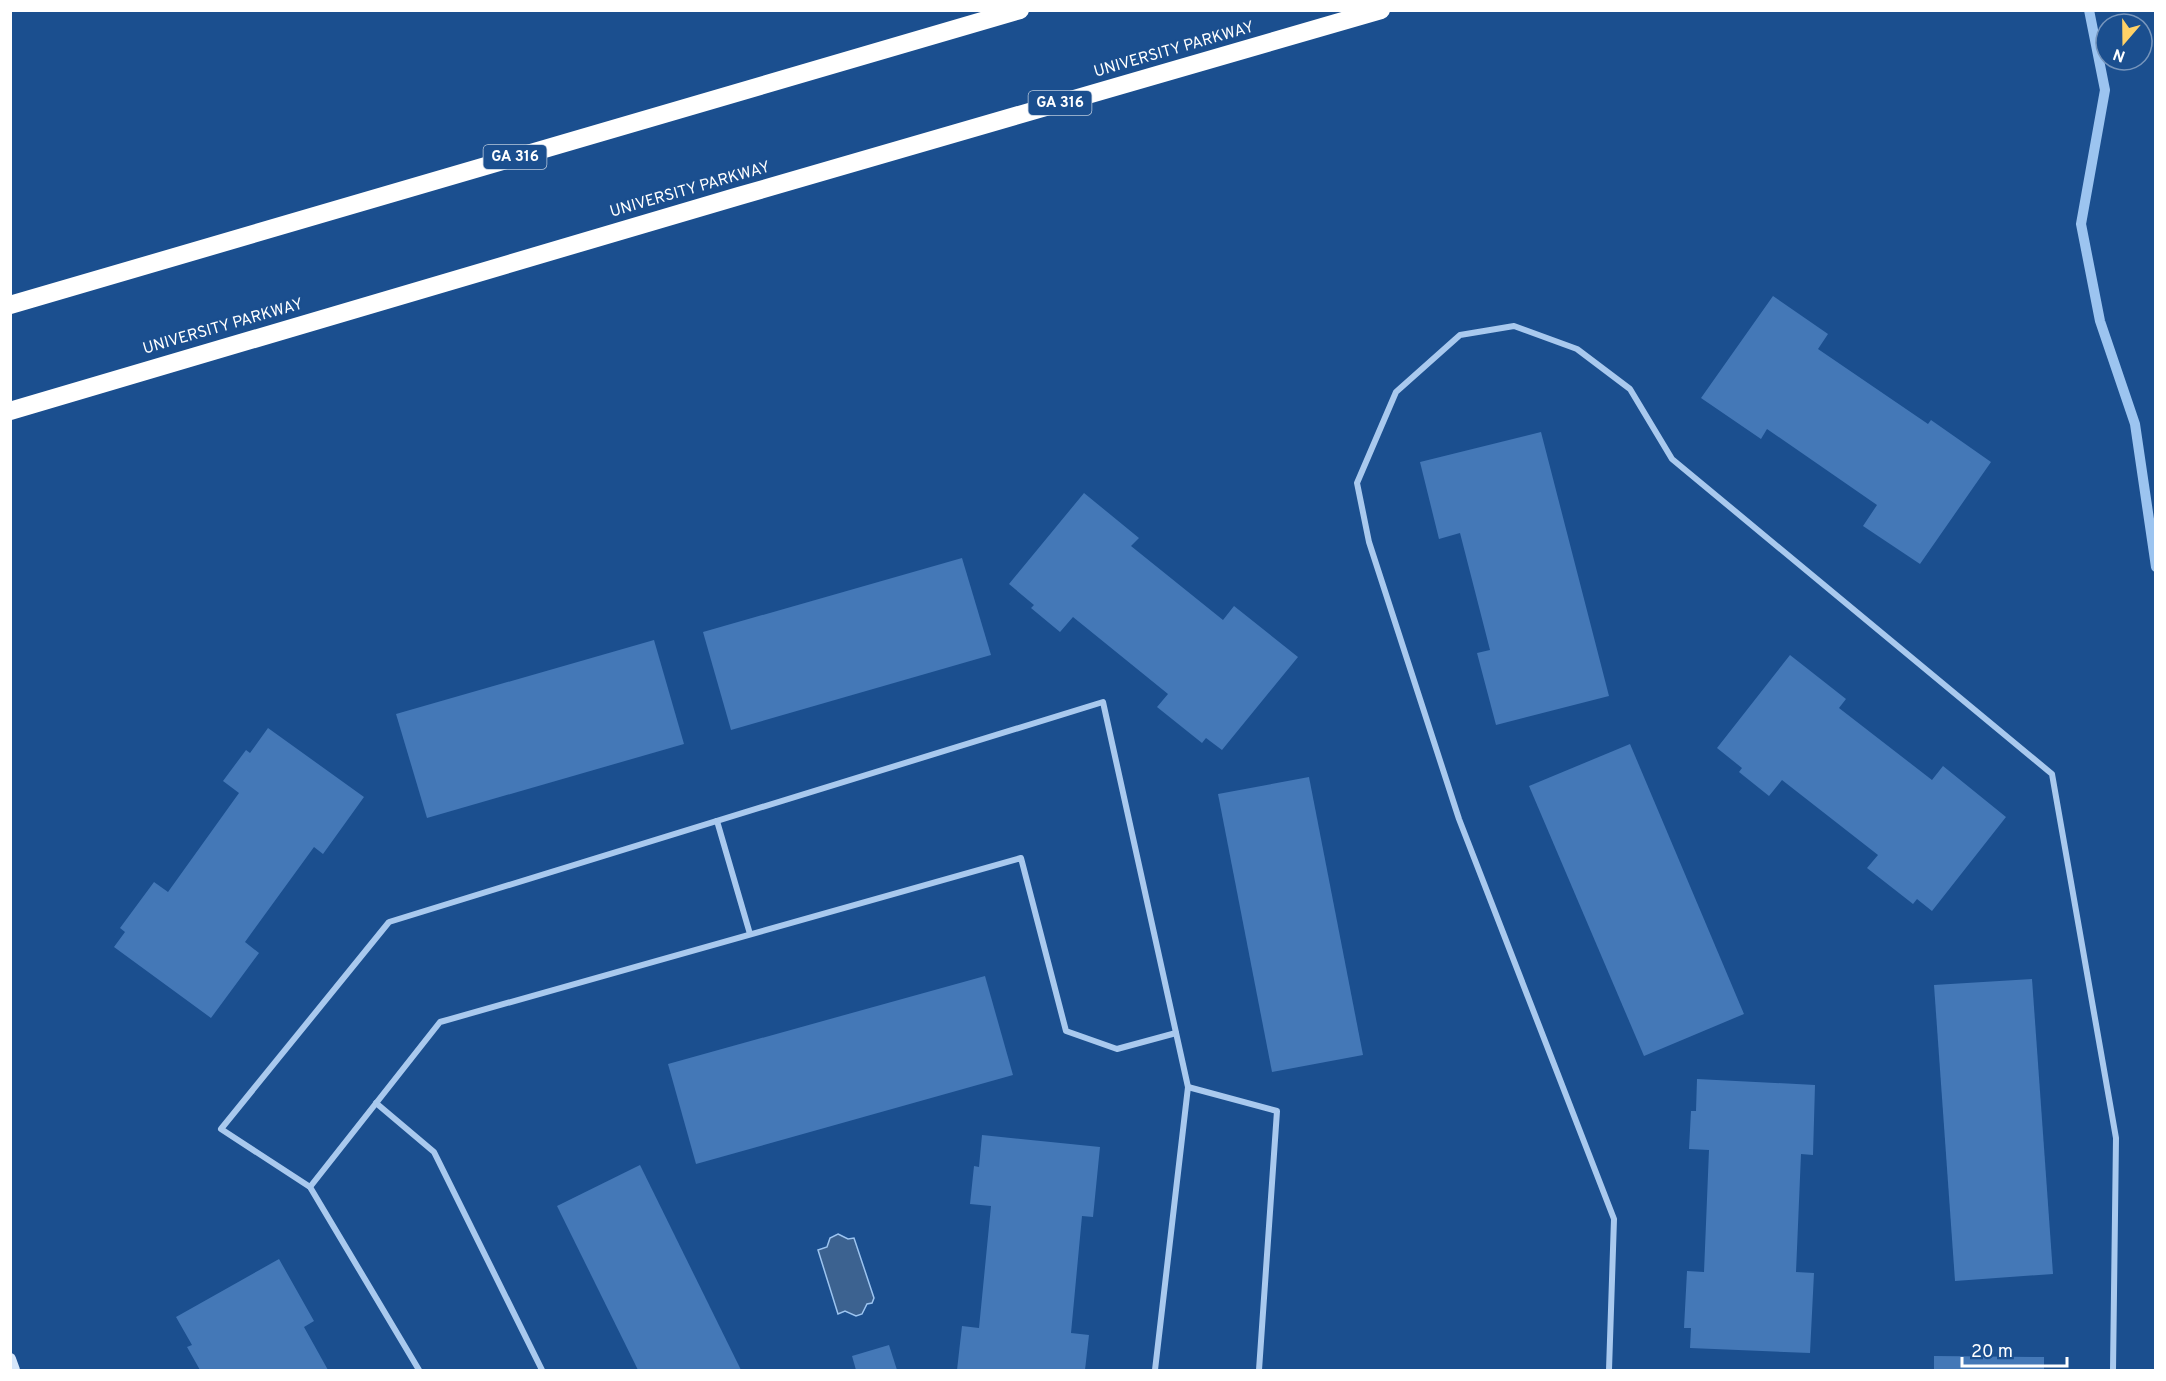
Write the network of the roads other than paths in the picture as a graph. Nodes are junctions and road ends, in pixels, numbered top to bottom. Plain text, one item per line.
1 (1020, 10) edge
2 (1381, 10) edge
3 (10, 305) edge
4 (10, 411) edge
5 (717, 821) junction
6 (750, 934) junction
7 (1176, 1033) junction
8 (1188, 1087) junction
9 (376, 1103) junction
10 (310, 1187) junction
11 (10, 1359) edge
12 (14, 1371) edge
13 (419, 1371) edge
14 (542, 1371) edge
15 (1155, 1371) edge
16 (1259, 1371) edge
17 (1609, 1371) edge
18 (2113, 1371) edge

1 - 3 highway, GA 316
2 - 4 highway, UNIVERSITY PARKWAY / GA 316
5 - 6 street
5 - 7 street
5 - 10 street
6 - 7 street
6 - 9 street
7 - 8 street
8 - 15 street
8 - 16 street
9 - 10 street
9 - 14 street
10 - 13 street
11 - 12 street
17 - 18 street

